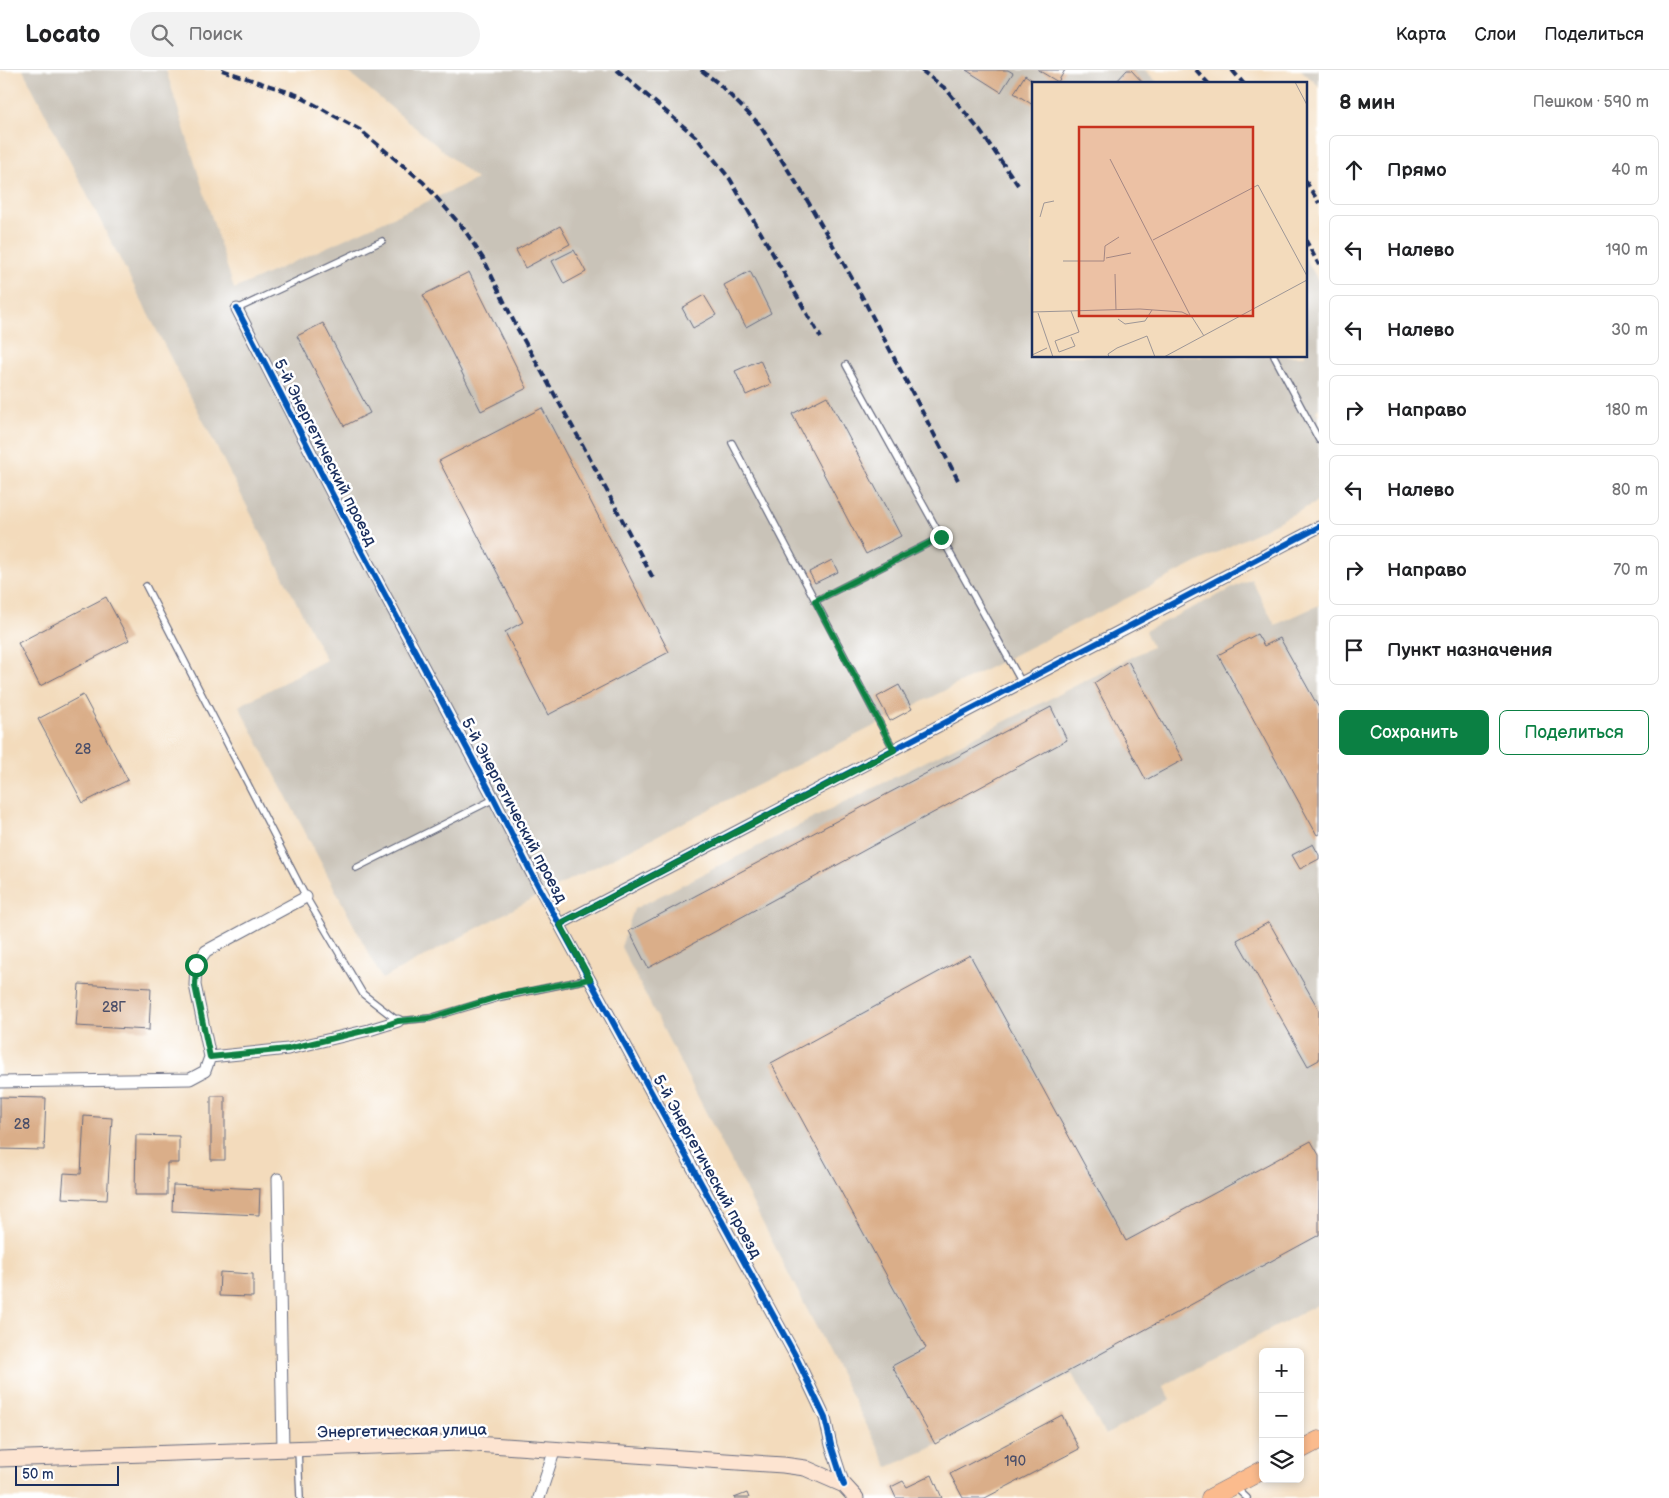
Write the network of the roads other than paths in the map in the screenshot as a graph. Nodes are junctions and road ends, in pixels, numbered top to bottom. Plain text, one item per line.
1 (382, 241) dead end
2 (237, 310) joint
3 (1275, 358) edge
4 (846, 365) dead end
5 (1319, 440) edge
6 (732, 443) dead end
7 (1319, 528) edge
8 (941, 537) junction
9 (146, 586) dead end
10 (815, 601) junction
11 (1022, 683) junction
12 (894, 750) junction
13 (494, 799) junction
14 (356, 868) dead end
15 (306, 897) junction
16 (560, 924) junction
17 (590, 979) junction
18 (398, 1021) junction
19 (210, 1057) junction
20 (0, 1082) edge
21 (278, 1179) dead end
22 (1319, 1440) edge
23 (1304, 1448) edge
24 (283, 1449) junction
25 (298, 1449) junction
26 (555, 1449) junction
27 (0, 1459) edge
28 (1259, 1472) edge
29 (844, 1485) junction
30 (1234, 1486) junction
31 (300, 1498) edge
32 (539, 1498) edge
33 (856, 1498) edge
34 (1210, 1498) edge
35 (1247, 1498) edge

1 - 2 lane
2 - 13 street, 5-й Энергетический проезд
3 - 5 lane
4 - 8 lane
6 - 10 lane
7 - 11 street
8 - 10 lane
8 - 11 lane
9 - 15 lane
10 - 12 lane
11 - 12 street
12 - 16 street
13 - 14 lane
13 - 16 street, 5-й Энергетический проезд
15 - 18 lane
15 - 19 street
16 - 17 street, 5-й Энергетический проезд
17 - 18 lane
17 - 29 street, 5-й Энергетический проезд
18 - 19 street
19 - 20 street
21 - 24 street
22 - 23 main road
24 - 25 main road, Энергетическая улица
24 - 27 main road, Энергетическая улица
25 - 26 main road, Энергетическая улица
25 - 31 lane
26 - 29 main road, Энергетическая улица
26 - 32 street
28 - 30 main road
29 - 33 main road, Энергетическая улица
30 - 34 main road
30 - 35 lane

